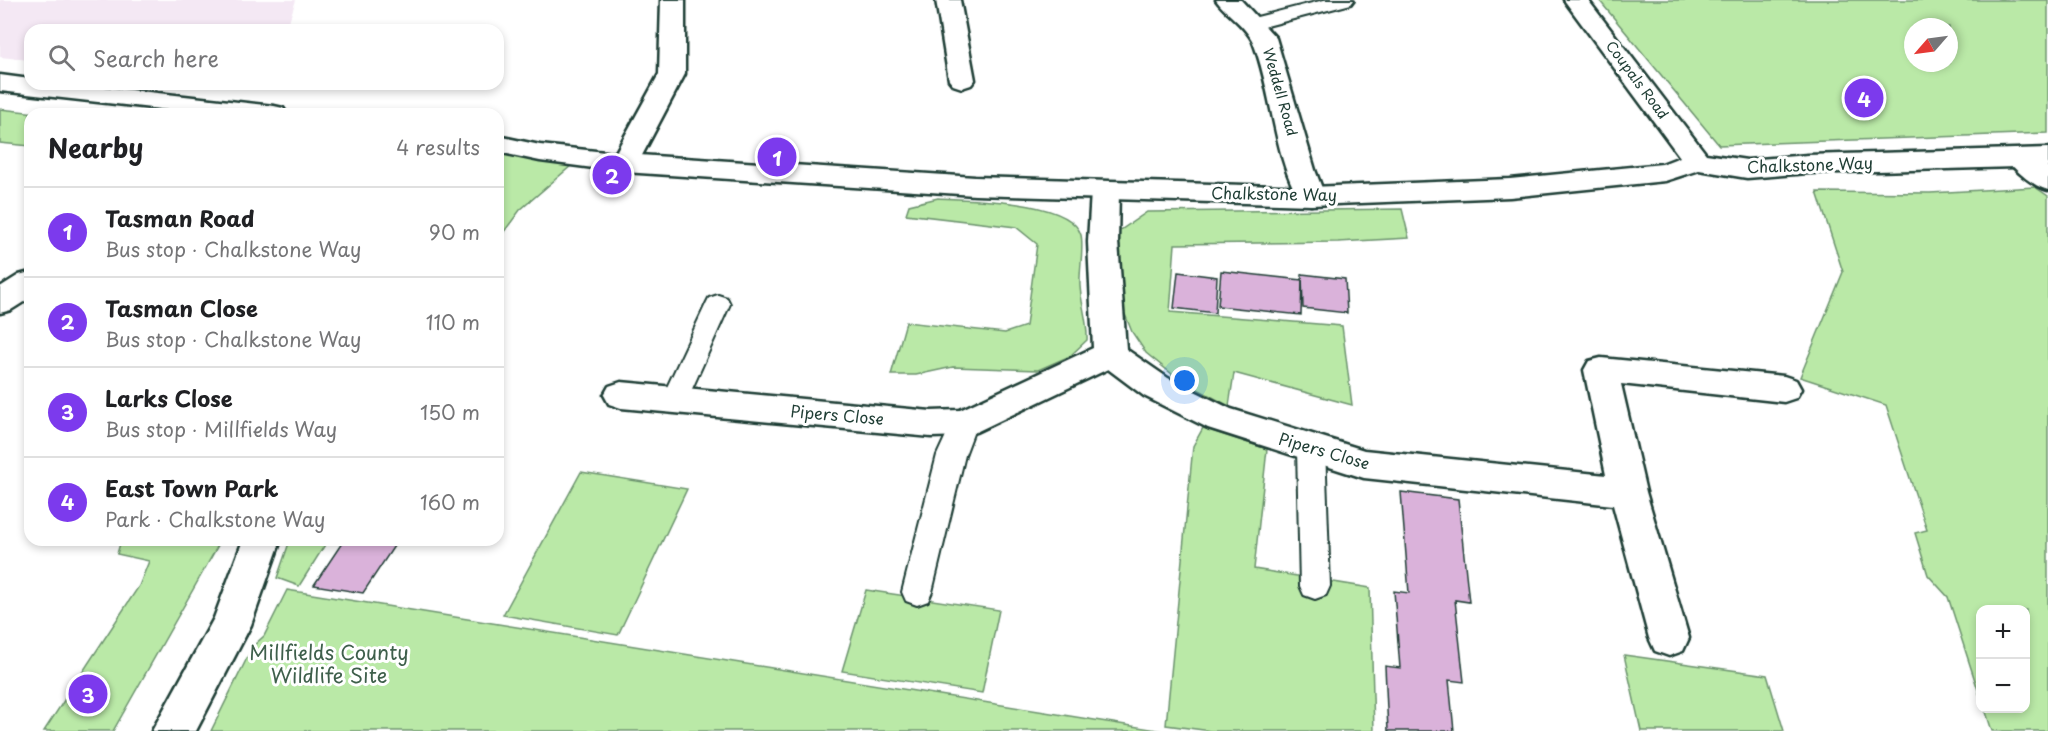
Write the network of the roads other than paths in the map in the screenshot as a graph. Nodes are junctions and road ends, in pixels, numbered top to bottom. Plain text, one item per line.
1 (673, 0) edge
2 (948, 0) edge
3 (1228, 0) edge
4 (1345, 0) edge
5 (1576, 0) edge
6 (1252, 24) junction
7 (962, 80) dead end
8 (0, 83) edge
9 (24, 86) edge
10 (62, 90) edge
11 (221, 108) edge
12 (504, 145) edge
13 (2048, 157) edge
14 (2020, 158) junction
15 (1697, 161) junction
16 (624, 163) junction
17 (2048, 181) edge
18 (1105, 191) junction
19 (1311, 196) junction
20 (24, 287) edge
21 (0, 302) edge
22 (718, 304) dead end
23 (1110, 354) junction
24 (1784, 389) dead end
25 (621, 395) dead end
26 (674, 400) junction
27 (964, 423) junction
28 (1311, 447) junction
29 (1628, 492) junction
30 (260, 546) edge
31 (1315, 586) dead end
32 (917, 592) dead end
33 (1669, 638) dead end
34 (173, 731) edge

1 - 16 street
2 - 7 street
3 - 6 street, Weddell Road
4 - 6 lane
5 - 15 street, Coupals Road
6 - 19 street, Weddell Road
8 - 9 street
10 - 11 street
12 - 16 street, Chalkstone Way
13 - 14 street, Chalkstone Way
14 - 15 street, Chalkstone Way
14 - 17 street
15 - 19 street, Chalkstone Way
16 - 18 street, Chalkstone Way
18 - 19 street, Chalkstone Way
18 - 23 street
20 - 21 street
22 - 26 lane
23 - 27 street, Pipers Close
23 - 28 street, Pipers Close
24 - 29 street
25 - 26 street, Pipers Close
26 - 27 street, Pipers Close
27 - 32 lane
28 - 29 street, Pipers Close
28 - 31 lane
29 - 33 street
30 - 34 street

